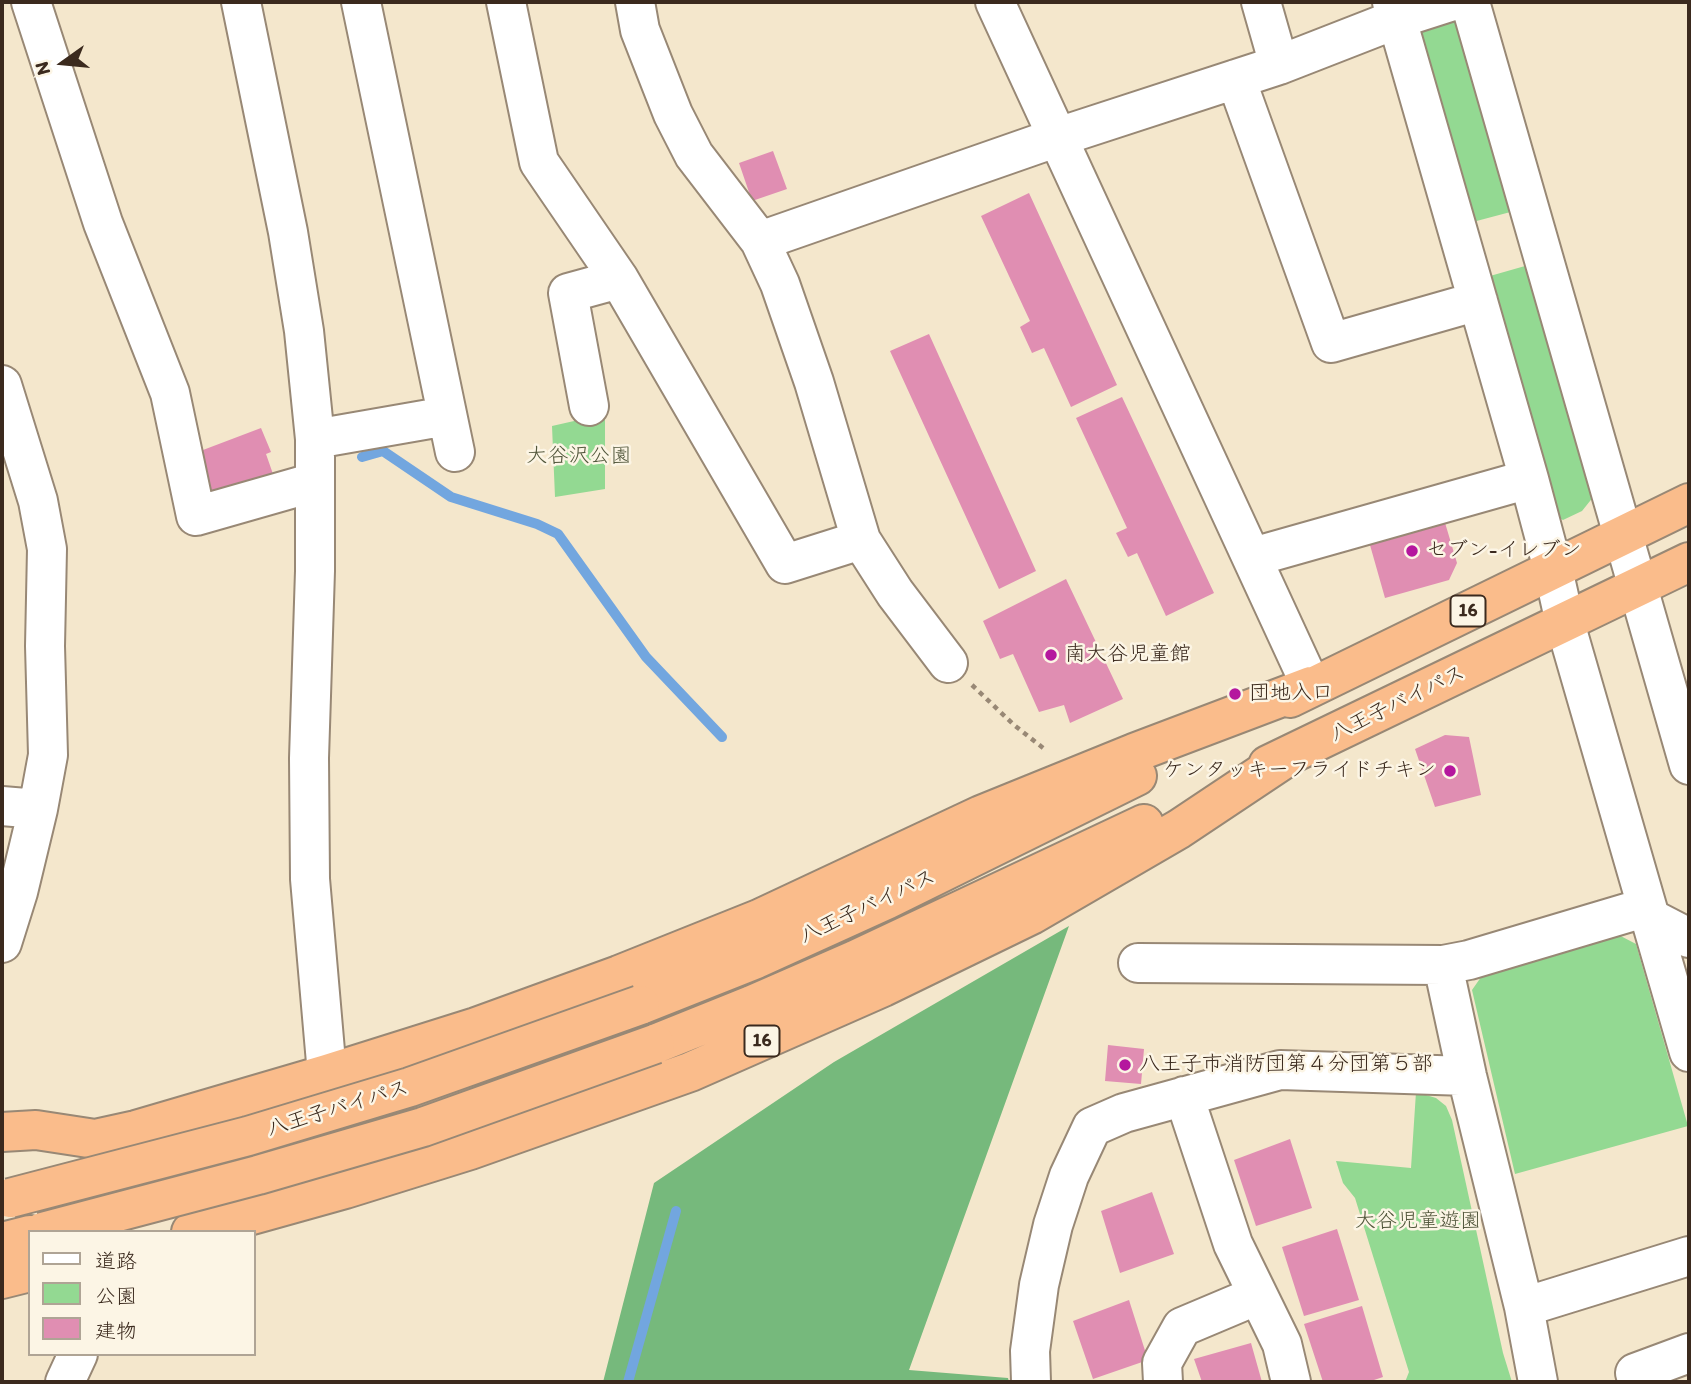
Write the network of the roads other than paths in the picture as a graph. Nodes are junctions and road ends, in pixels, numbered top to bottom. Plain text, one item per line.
1 (31, 2) edge
2 (242, 2) edge
3 (361, 2) edge
4 (506, 2) edge
5 (635, 2) edge
6 (995, 2) edge
7 (1261, 2) edge
8 (1450, 2) edge
9 (1470, 2) edge
10 (1394, 10) edge
11 (1279, 65) junction
12 (1236, 79) junction
13 (1058, 137) junction
14 (760, 241) junction
15 (619, 279) junction
16 (1478, 301) junction
17 (2, 385) edge
18 (589, 406) dead end
19 (315, 439) junction
20 (1529, 479) junction
21 (315, 482) junction
22 (1689, 503) edge
23 (1625, 534) junction
24 (861, 540) junction
25 (1253, 556) junction
26 (1689, 562) edge
27 (1553, 569) junction
28 (1639, 586) junction
29 (1565, 623) junction
30 (948, 663) road end
31 (1311, 686) junction
32 (1290, 755) junction
33 (1689, 765) edge
34 (20, 808) edge
35 (1649, 913) junction
36 (1689, 938) edge
37 (2, 943) edge
38 (1138, 963) dead end
39 (1443, 965) junction
40 (1689, 1052) edge
41 (327, 1074) junction
42 (1467, 1076) junction
43 (1184, 1096) junction
44 (2, 1132) edge
45 (95, 1139) junction
46 (345, 1189) junction
47 (6, 1199) edge
48 (71, 1230) edge
49 (116, 1230) edge
50 (198, 1230) edge
51 (24, 1244) edge
52 (1689, 1255) edge
53 (2, 1279) edge
54 (1258, 1295) junction
55 (1524, 1307) junction
56 (1689, 1353) edge
57 (78, 1356) edge
58 (65, 1382) edge
59 (1031, 1382) edge
60 (1164, 1382) edge
61 (1291, 1382) edge
62 (1538, 1382) edge
63 (1638, 1382) edge

1 - 21 street
2 - 19 street
3 - 19 street
4 - 15 street
5 - 14 street
6 - 13 street
7 - 11 street
8 - 10 street
9 - 23 street
10 - 11 street
10 - 16 street
11 - 12 street
12 - 13 street
12 - 16 street
13 - 14 street
13 - 25 street
14 - 24 street
15 - 18 street
15 - 24 street
16 - 20 street
17 - 34 street
19 - 21 street
20 - 25 street
20 - 27 street
21 - 41 street
22 - 23 highway, 八王子バイパス / 16
23 - 27 highway, 八王子バイパス / 16
23 - 28 street
24 - 30 street
25 - 31 street
26 - 28 highway, 八王子バイパス / 16
27 - 29 street
27 - 31 highway, 八王子バイパス / 16
28 - 29 highway, 八王子バイパス / 16
28 - 33 street
29 - 32 highway, 八王子バイパス / 16
29 - 35 street
31 - 41 highway
31 - 47 highway, 八王子バイパス / 16, bridge
32 - 46 highway, 16
32 - 48 highway, 八王子バイパス / 16, bridge
34 - 37 street
35 - 36 street
35 - 39 street
35 - 40 street
38 - 39 street
39 - 42 street
41 - 45 highway
41 - 46 street
42 - 43 street
42 - 55 street
43 - 54 street
43 - 59 street
44 - 45 highway
45 - 49 street
46 - 50 highway, 16
51 - 53 highway, 16
52 - 55 street
54 - 60 street
54 - 61 street
55 - 62 street
56 - 63 street
57 - 58 street

